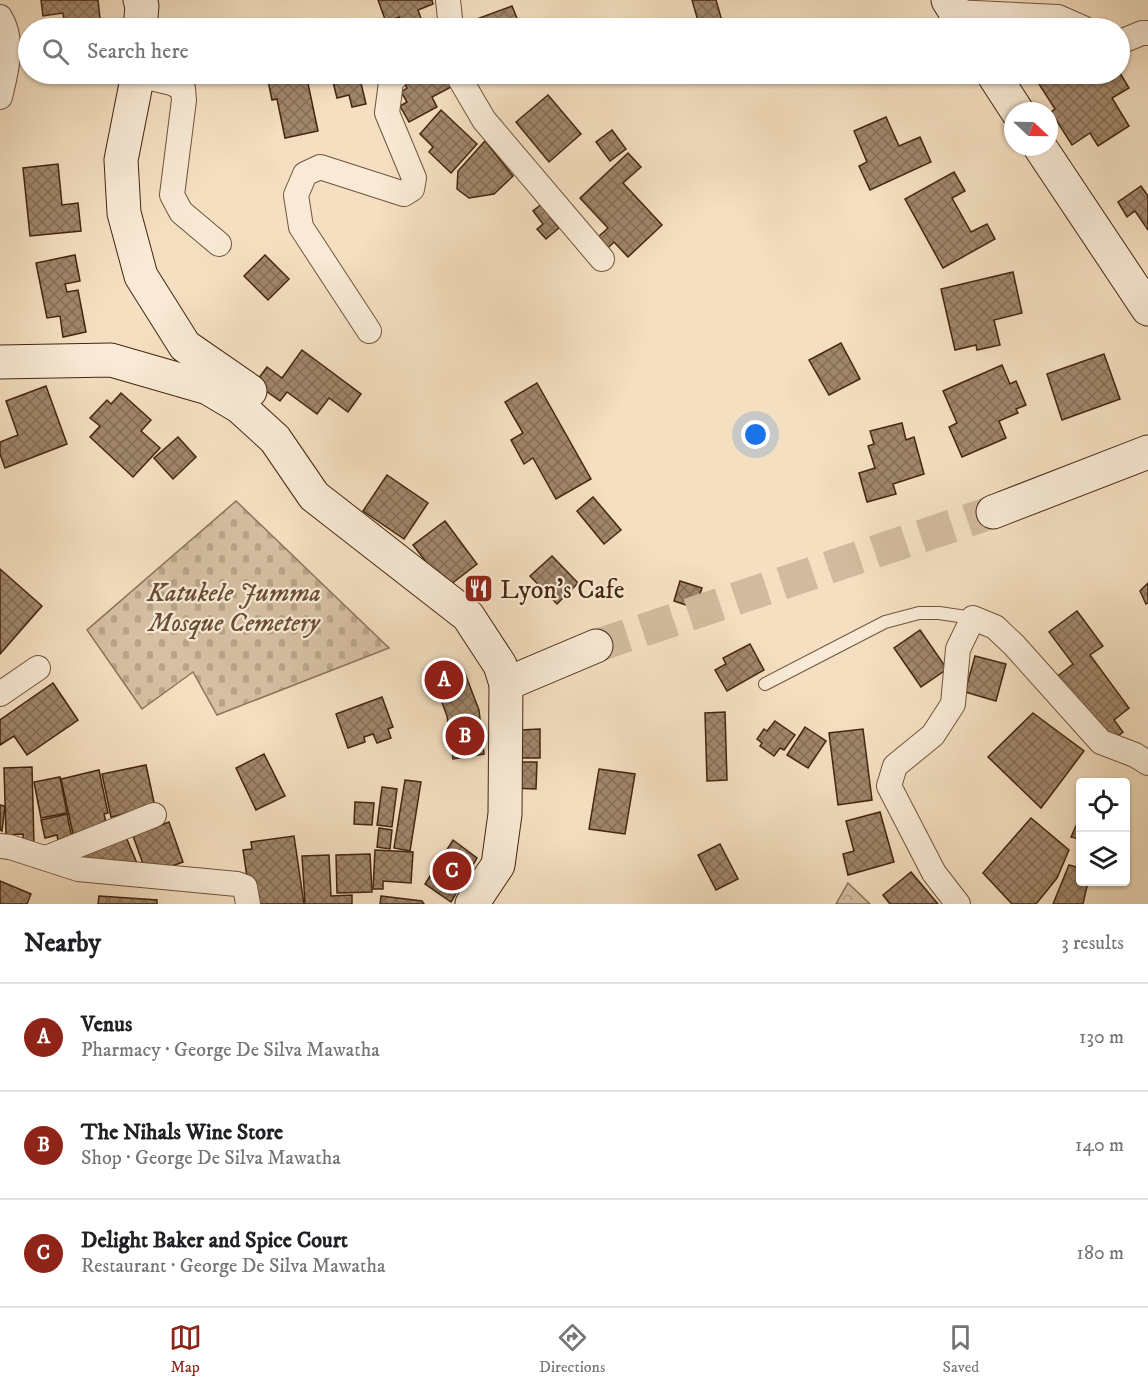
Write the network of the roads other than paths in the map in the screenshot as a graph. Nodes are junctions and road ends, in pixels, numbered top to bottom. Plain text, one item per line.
1 (140, 0) edge
2 (448, 0) edge
3 (956, 14) edge
4 (0, 17) edge
5 (141, 18) edge
6 (449, 18) edge
7 (1060, 18) edge
8 (1148, 33) edge
9 (1130, 38) edge
10 (136, 84) edge
11 (174, 84) edge
12 (391, 84) edge
13 (464, 84) edge
14 (999, 84) edge
15 (0, 97) edge
16 (1011, 102) edge
17 (1046, 156) edge
18 (219, 244) dead end
19 (602, 259) dead end
20 (1148, 309) edge
21 (369, 331) dead end
22 (0, 362) edge
23 (1148, 452) edge
24 (314, 496) junction
25 (993, 512) tunnel mouth
26 (973, 618) junction
27 (596, 646) tunnel mouth
28 (38, 668) dead end
29 (506, 684) junction
30 (765, 684) dead end
31 (0, 693) edge
32 (1148, 763) edge
33 (154, 815) dead end
34 (0, 846) edge
35 (46, 858) junction
36 (248, 904) edge
37 (472, 904) edge
38 (958, 904) edge

1 - 5 street
2 - 6 street
3 - 7 street
4 - 15 street
8 - 9 street
10 - 24 street
11 - 18 street
12 - 21 street
13 - 19 street
14 - 16 street
17 - 20 street
22 - 24 street
23 - 25 street
24 - 29 street
26 - 30 lane
26 - 32 street
26 - 38 street
27 - 29 street
28 - 31 street
29 - 37 street
33 - 35 street
34 - 35 street
35 - 36 street

